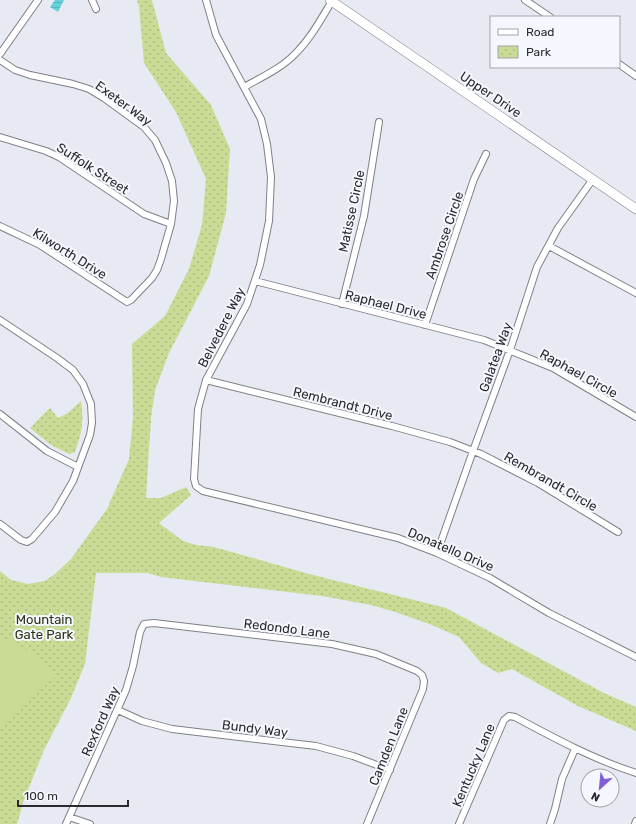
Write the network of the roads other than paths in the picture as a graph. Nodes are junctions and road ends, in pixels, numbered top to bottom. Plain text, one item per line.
1 (38, 0) edge
2 (92, 0) edge
3 (206, 0) edge
4 (525, 0) edge
5 (331, 1) edge
6 (96, 9) dead end
7 (549, 16) edge
8 (0, 54) edge
9 (0, 60) edge
10 (620, 65) edge
11 (636, 76) edge
12 (244, 87) junction
13 (379, 122) dead end
14 (0, 137) edge
15 (486, 154) dead end
16 (593, 179) junction
17 (636, 208) edge
18 (171, 224) junction
19 (0, 226) edge
20 (548, 246) junction
21 (255, 281) junction
22 (636, 293) edge
23 (127, 302) joint
24 (342, 304) junction
25 (0, 320) edge
26 (425, 325) junction
27 (510, 350) junction
28 (206, 380) junction
29 (0, 414) edge
30 (636, 417) edge
31 (473, 450) junction
32 (78, 467) junction
33 (196, 486) joint
34 (0, 524) edge
35 (618, 532) dead end
36 (438, 553) junction
37 (144, 624) joint
38 (636, 657) edge
39 (422, 675) joint
40 (118, 710) junction
41 (575, 749) junction
42 (390, 770) junction
43 (636, 773) edge
44 (69, 817) junction
45 (66, 824) edge
46 (90, 824) edge
47 (367, 824) edge
48 (460, 824) edge
49 (550, 824) edge

1 - 8 street
2 - 6 street
3 - 12 street, Belvedere Way
4 - 7 street
5 - 12 street
5 - 16 main road, Upper Drive
9 - 18 street, Exeter Way
10 - 11 street
12 - 21 street, Belvedere Way
13 - 24 street, Matisse Circle
14 - 18 street, Suffolk Street
15 - 26 street, Ambrose Circle
16 - 17 main road, Upper Drive
16 - 20 street, Galatea Way
18 - 23 street, Exeter Way
19 - 23 street, Kilworth Drive
20 - 22 street
20 - 27 street, Galatea Way
21 - 24 street, Raphael Drive
21 - 28 street, Belvedere Way
24 - 26 street, Raphael Drive
25 - 32 street
26 - 27 street, Raphael Drive
27 - 30 street, Raphael Circle
27 - 31 street, Galatea Way
28 - 31 street, Rembrandt Drive
28 - 33 street, Belvedere Way
29 - 32 street
31 - 35 street, Rembrandt Circle
31 - 36 street, Galatea Way
32 - 34 street
33 - 36 street, Donatello Drive
36 - 38 street, Donatello Drive
37 - 39 street, Redondo Lane
37 - 40 street, Rexford Way
39 - 42 street, Camden Lane
40 - 42 street, Bundy Way
40 - 44 street, Rexford Way
41 - 43 street
41 - 48 street, Kentucky Lane
41 - 49 street
42 - 47 street, Camden Lane
44 - 45 street, Rexford Way
44 - 46 street

